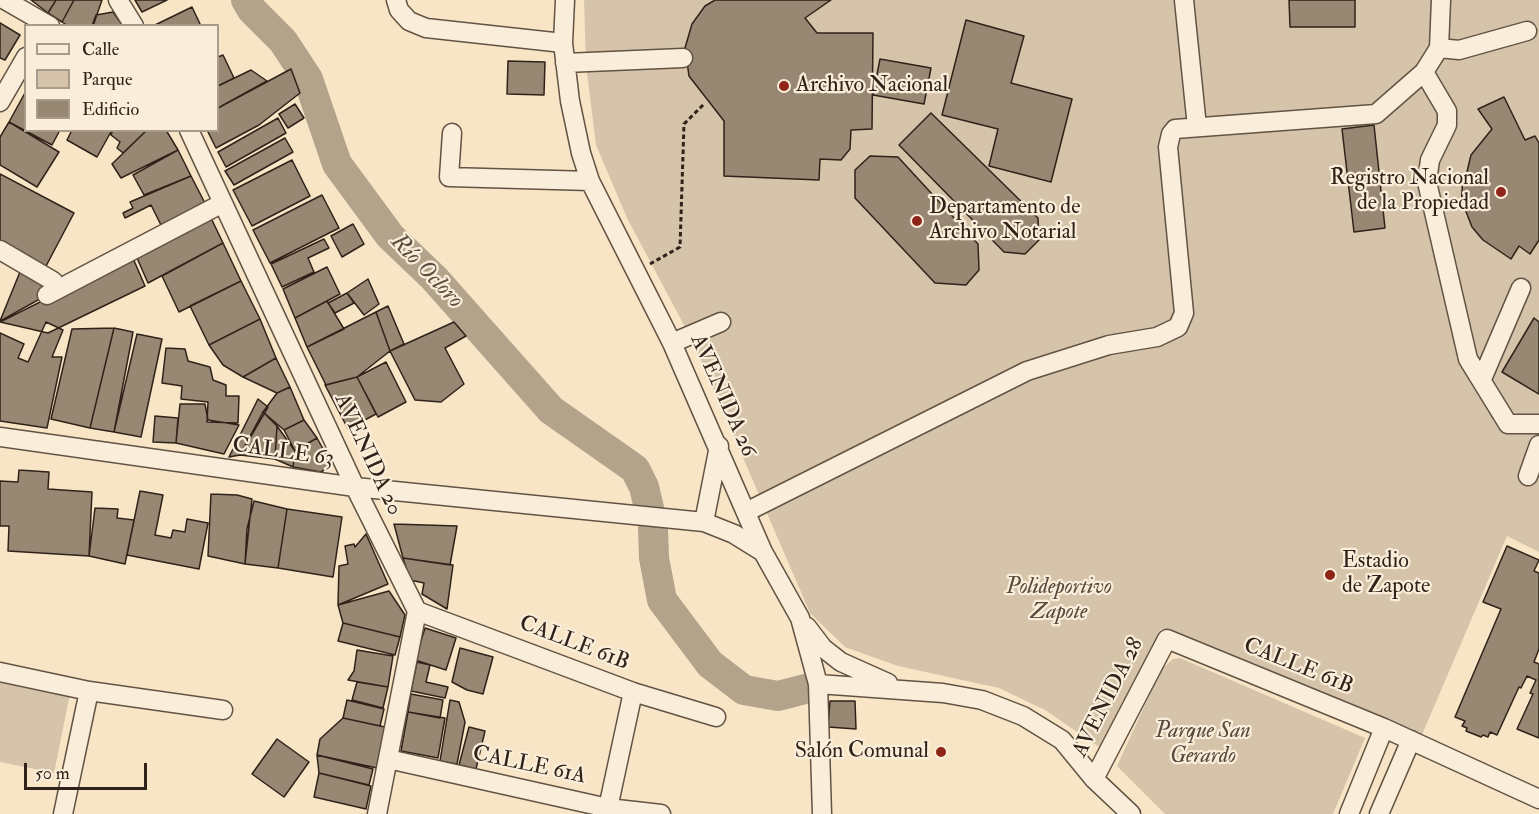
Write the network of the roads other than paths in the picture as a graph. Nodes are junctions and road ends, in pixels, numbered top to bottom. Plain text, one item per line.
1 (5, 0) edge
2 (118, 0) edge
3 (565, 0) edge
4 (1184, 0) edge
5 (1441, 0) edge
6 (397, 5) edge
7 (44, 24) edge
8 (133, 24) edge
9 (1527, 31) dead end
10 (563, 43) junction
11 (1439, 48) junction
12 (683, 58) dead end
13 (24, 60) edge
14 (565, 63) junction
15 (1424, 72) junction
16 (0, 102) edge
17 (1197, 127) junction
18 (190, 132) edge
19 (452, 133) dead end
20 (590, 181) junction
21 (223, 203) junction
22 (0, 250) edge
23 (1521, 288) dead end
24 (721, 322) dead end
25 (672, 343) junction
26 (1482, 379) junction
27 (1539, 424) edge
28 (0, 437) edge
29 (1539, 445) edge
30 (719, 446) junction
31 (1528, 476) dead end
32 (355, 487) junction
33 (746, 512) junction
34 (704, 522) junction
35 (763, 552) junction
36 (417, 610) junction
37 (800, 618) junction
38 (1167, 639) joint
39 (0, 672) edge
40 (818, 684) junction
41 (905, 690) junction
42 (89, 691) junction
43 (633, 692) junction
44 (223, 710) dead end
45 (716, 717) dead end
46 (1384, 728) junction
47 (1411, 740) junction
48 (388, 759) junction
49 (1094, 779) junction
50 (1539, 799) edge
51 (608, 808) junction
52 (63, 814) edge
53 (377, 814) edge
54 (661, 814) edge
55 (822, 814) edge
56 (1131, 814) edge
57 (1349, 814) edge
58 (1378, 814) edge

1 - 7 street
2 - 8 street
3 - 10 street, AVENIDA 26
4 - 17 street
5 - 11 street
6 - 10 street
9 - 11 street
10 - 14 street, AVENIDA 26
11 - 15 street
12 - 14 street
13 - 16 street
14 - 20 street, AVENIDA 26
15 - 17 street
15 - 26 street
17 - 33 street
18 - 21 street, AVENIDA 20
19 - 20 street
20 - 25 street, AVENIDA 26
21 - 22 street
21 - 32 street, AVENIDA 20
23 - 26 street
24 - 25 street
25 - 30 street, AVENIDA 26
26 - 27 street
28 - 32 street, CALLE 63
29 - 31 street
30 - 33 street, AVENIDA 26
30 - 34 street
32 - 34 street, CALLE 63
32 - 36 street, AVENIDA 20
33 - 35 street, AVENIDA 26
34 - 35 street, CALLE 63
35 - 37 street, AVENIDA 26
36 - 43 street, CALLE 61B
36 - 48 street
37 - 40 street, AVENIDA 26
37 - 41 street
38 - 46 street, CALLE 61B
38 - 49 street, AVENIDA 28
39 - 42 street
40 - 41 street
40 - 55 street, AVENIDA 26
41 - 49 street
42 - 44 street
42 - 52 street
43 - 45 street, CALLE 61B
43 - 51 street
46 - 47 street, CALLE 61B
46 - 57 street
47 - 50 street, CALLE 61B
47 - 58 street
48 - 51 street, CALLE 61A
48 - 53 street
49 - 56 street
51 - 54 street, CALLE 61A

